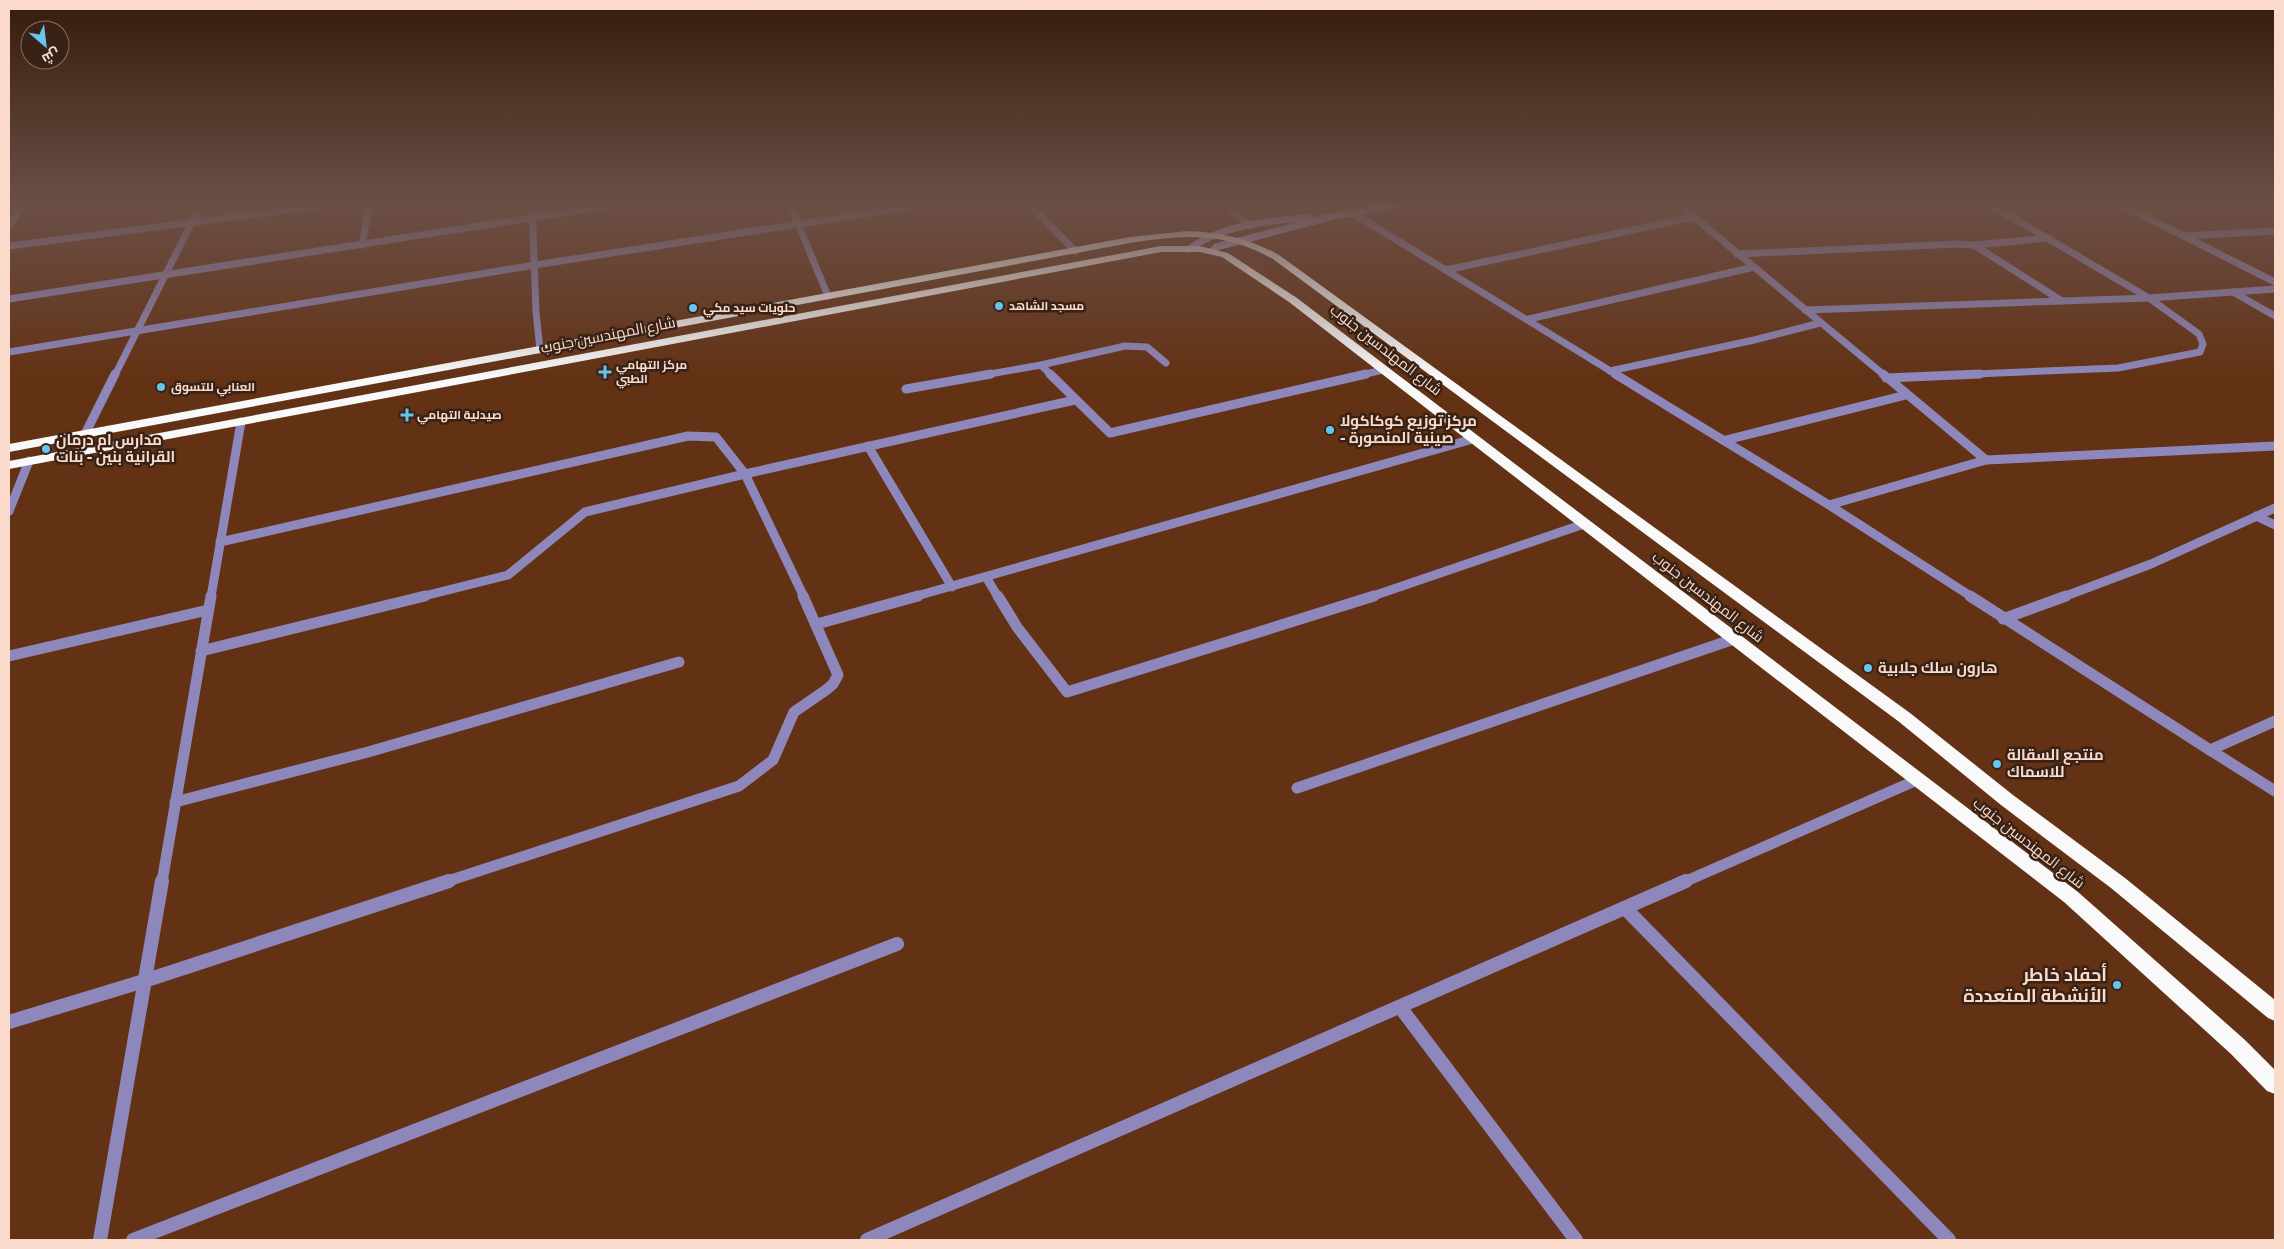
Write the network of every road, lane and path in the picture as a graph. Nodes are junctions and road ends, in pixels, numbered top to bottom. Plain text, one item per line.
1 (173, 260) edge
2 (256, 260) edge
3 (535, 260) edge
4 (565, 260) edge
5 (813, 260) edge
6 (1024, 260) edge
7 (1103, 260) edge
8 (1232, 260) edge
9 (1280, 260) edge
10 (1430, 260) edge
11 (1491, 260) edge
12 (1745, 260) edge
13 (1997, 260) edge
14 (2086, 260) edge
15 (2232, 260) edge
16 (535, 265) junction
17 (1754, 267) junction
18 (1446, 270) junction
19 (167, 273) junction
20 (2275, 282) edge
21 (2275, 289) edge
22 (2233, 292) junction
23 (828, 296) junction
24 (9, 298) edge
25 (2149, 298) junction
26 (2062, 301) junction
27 (1805, 310) junction
28 (2275, 316) edge
29 (1529, 319) junction
30 (1820, 323) junction
31 (137, 330) junction
32 (540, 350) junction
33 (9, 352) edge
34 (1166, 364) dead end
35 (1042, 365) junction
36 (1383, 370) junction
37 (1610, 371) junction
38 (1886, 378) junction
39 (906, 389) dead end
40 (1906, 395) junction
41 (1075, 400) junction
42 (241, 422) junction
43 (85, 434) junction
44 (1473, 439) junction
45 (1726, 440) junction
46 (868, 446) junction
47 (2275, 446) edge
48 (9, 448) edge
49 (1986, 460) junction
50 (29, 461) junction
51 (9, 465) edge
52 (745, 474) junction
53 (1829, 505) junction
54 (2275, 508) edge
55 (9, 511) edge
56 (2256, 516) junction
57 (1584, 524) junction
58 (2275, 526) edge
59 (220, 542) junction
60 (986, 577) junction
61 (952, 587) junction
62 (208, 610) junction
63 (2003, 619) junction
64 (817, 624) junction
65 (1734, 639) junction
66 (201, 652) junction
67 (9, 656) edge
68 (679, 662) dead end
69 (2275, 721) edge
70 (2210, 750) junction
71 (1917, 780) junction
72 (1297, 788) dead end
73 (2275, 791) edge
74 (175, 802) junction
75 (1625, 908) junction
76 (897, 944) dead end
77 (144, 981) junction
78 (1400, 1007) junction
79 (2275, 1012) edge
80 (9, 1022) edge
81 (2275, 1084) edge
82 (100, 1240) edge
83 (133, 1240) edge
84 (867, 1240) edge
85 (1576, 1240) edge
86 (1949, 1240) edge

1 - 19 street
2 - 19 street
3 - 16 street
4 - 16 street
5 - 23 street
6 - 23 highway, شارع المهندسين جنوب
7 - 42 highway, شارع المهندسين جنوب
8 - 36 highway, شارع المهندسين جنوب
9 - 79 highway, شارع المهندسين جنوب
10 - 18 street
11 - 18 street
12 - 17 street
13 - 26 street
14 - 25 street
15 - 20 street
16 - 31 street
16 - 32 street
17 - 27 street
17 - 29 street
18 - 29 street
19 - 24 street
19 - 31 street
21 - 22 street
22 - 25 street
22 - 28 street
23 - 32 highway, شارع المهندسين جنوب
25 - 26 street
25 - 38 street
26 - 27 street
27 - 30 street
29 - 37 street
30 - 37 street
30 - 38 street
31 - 33 street
31 - 43 street
32 - 43 highway, شارع المهندسين جنوب
34 - 35 street
35 - 39 street
35 - 41 street
36 - 41 street
36 - 44 highway, شارع المهندسين جنوب
37 - 45 street
38 - 40 street
40 - 45 street
40 - 49 street
41 - 46 street
42 - 50 highway, شارع المهندسين جنوب
42 - 59 street
43 - 48 highway, شارع المهندسين جنوب
44 - 57 highway, شارع المهندسين جنوب
44 - 60 street
45 - 53 street
46 - 52 street
46 - 61 street
47 - 49 street
49 - 53 street
50 - 51 highway, شارع المهندسين جنوب
50 - 55 street
52 - 59 street
52 - 64 street
52 - 66 street
53 - 63 street
54 - 56 street
56 - 58 street
56 - 63 street
57 - 60 street
57 - 65 highway, شارع المهندسين جنوب
59 - 62 street
60 - 61 street
61 - 64 street
62 - 66 street
62 - 67 street
63 - 70 street
64 - 77 street
65 - 71 highway, شارع المهندسين جنوب
65 - 72 street
66 - 74 street
68 - 74 street
69 - 70 street
70 - 73 street
71 - 75 street
71 - 81 highway, شارع المهندسين جنوب
74 - 77 street
75 - 78 street
75 - 86 street
76 - 83 street
77 - 80 street
77 - 82 street
78 - 84 street
78 - 85 street

